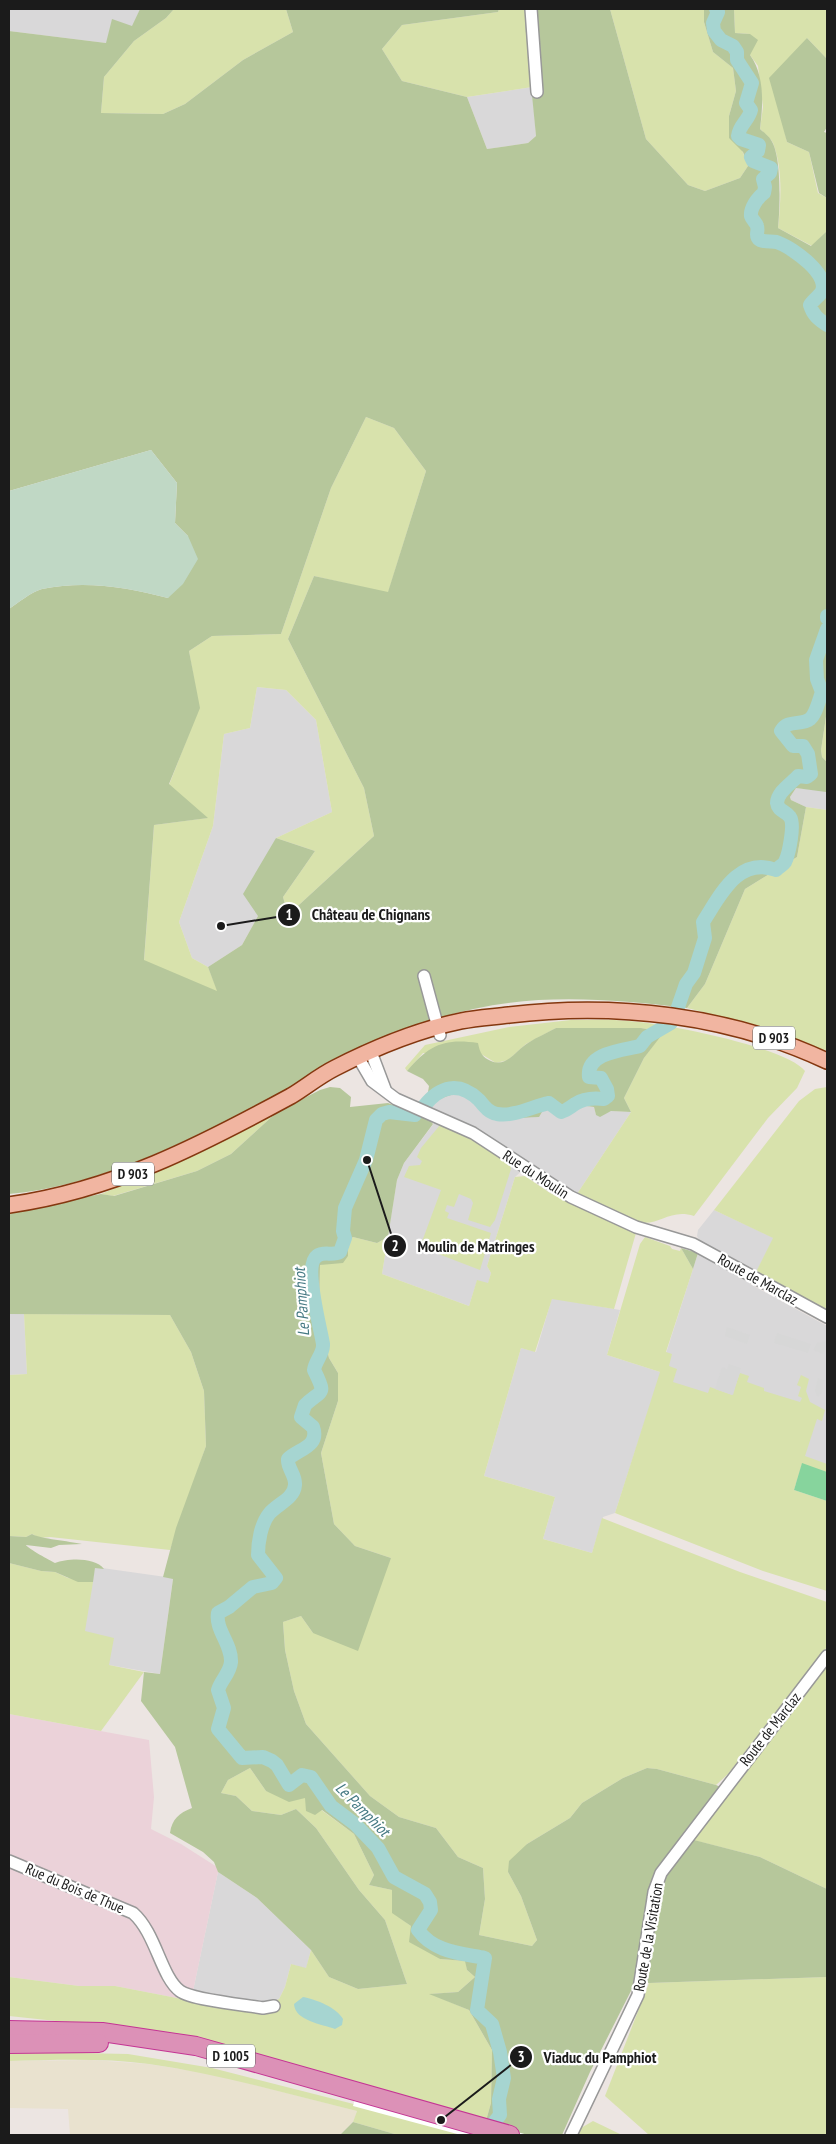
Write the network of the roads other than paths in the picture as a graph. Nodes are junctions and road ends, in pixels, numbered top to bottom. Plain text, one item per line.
1 (531, 9) edge
2 (537, 92) dead end
3 (424, 976) dead end
4 (439, 1031) junction
5 (367, 1058) junction
6 (827, 1067) edge
7 (9, 1205) edge
8 (688, 1242) joint
9 (827, 1317) edge
10 (827, 1656) edge
11 (713, 1802) joint
12 (9, 1861) edge
13 (274, 2006) dead end
14 (10, 2033) edge
15 (356, 2096) junction
16 (488, 2135) edge
17 (510, 2135) edge
18 (571, 2135) edge

1 - 2 street
3 - 4 street
4 - 5 main road, D 903
4 - 6 main road, D 903
5 - 7 main road, D 903
5 - 8 street, Rue du Moulin
8 - 9 street, Route de Marclaz
10 - 11 street, Route de Marclaz
11 - 18 street, Route de la Visitation
12 - 13 street, Rue du Bois de Thue
14 - 15 highway, D 1005
15 - 16 highway, D 1005
15 - 17 highway, D 1005

